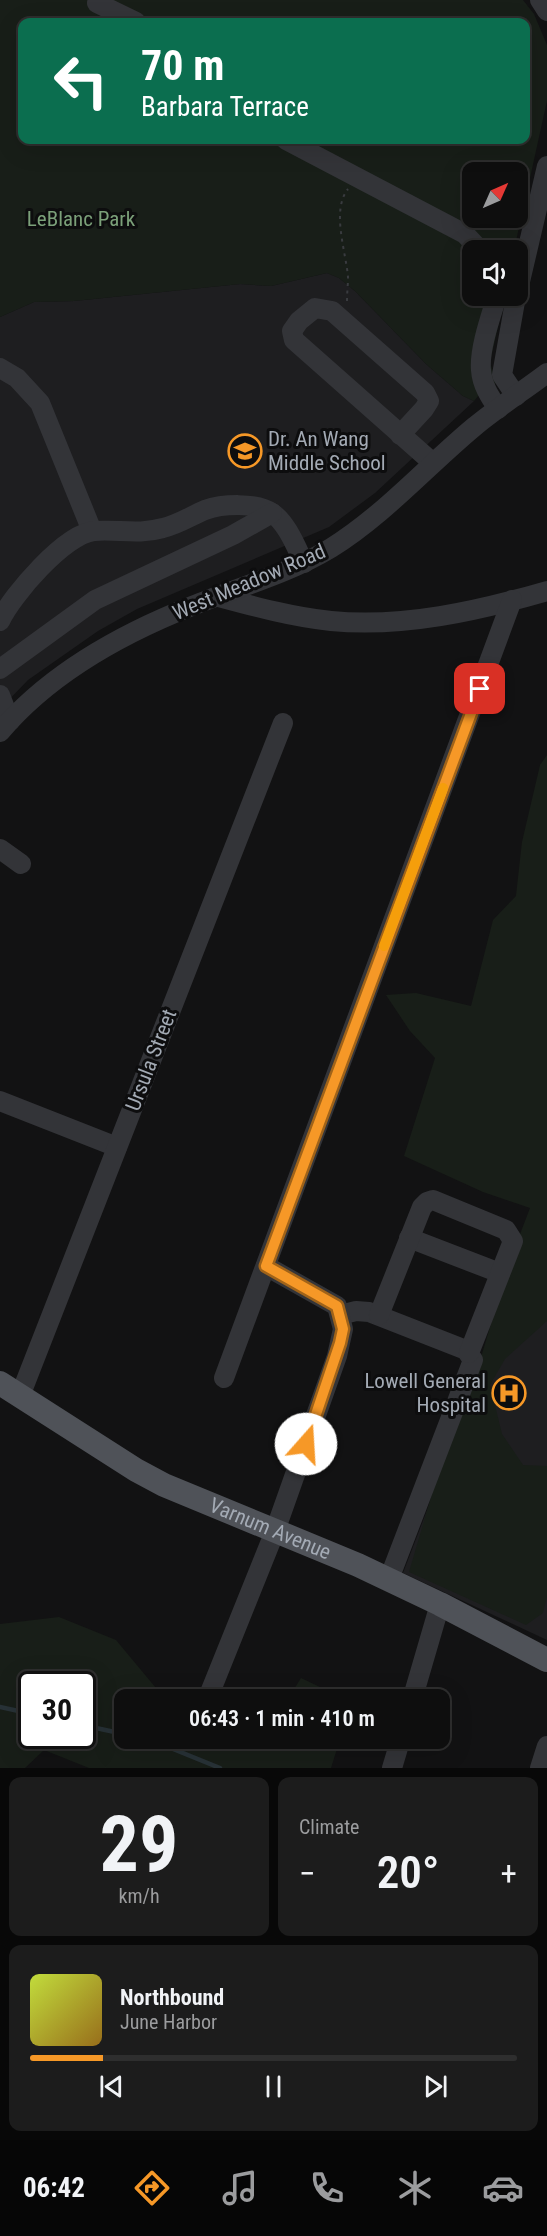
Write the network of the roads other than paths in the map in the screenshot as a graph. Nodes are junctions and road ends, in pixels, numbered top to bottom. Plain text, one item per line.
1 (540, 0) edge
2 (97, 3) dead end
3 (547, 11) edge
4 (128, 18) edge
5 (293, 144) edge
6 (547, 166) edge
7 (471, 240) edge
8 (528, 247) edge
9 (494, 306) edge
10 (514, 306) edge
11 (0, 368) edge
12 (547, 373) edge
13 (516, 396) junction
14 (498, 409) junction
15 (400, 435) junction
16 (433, 463) junction
17 (272, 513) junction
18 (92, 531) junction
19 (304, 563) junction
20 (547, 591) edge
21 (219, 597) junction
22 (513, 600) junction
23 (0, 621) edge
24 (0, 669) edge
25 (0, 695) edge
26 (283, 723) dead end
27 (5, 727) edge
28 (0, 849) edge
29 (21, 864) dead end
30 (0, 1101) edge
31 (117, 1147) junction
32 (410, 1238) junction
33 (266, 1266) junction
34 (500, 1273) junction
35 (339, 1315) junction
36 (379, 1316) junction
37 (469, 1353) junction
38 (224, 1378) dead end
39 (10, 1390) edge
40 (276, 1531) junction
41 (389, 1579) junction
42 (440, 1604) junction
43 (547, 1660) edge
44 (211, 1689) edge
45 (415, 1689) edge
46 (547, 1746) edge
47 (398, 1749) edge
48 (392, 1768) edge
49 (540, 1768) edge

1 - 3 street
2 - 4 street
5 - 7 street
6 - 8 street
9 - 14 street
10 - 13 street
11 - 18 street
12 - 13 street, West Meadow Road
13 - 14 street, West Meadow Road
14 - 16 street, West Meadow Road
15 - 15 street
15 - 16 street
16 - 19 street, West Meadow Road
17 - 18 street
17 - 19 street
17 - 24 street
18 - 23 street
19 - 21 street, West Meadow Road
20 - 22 street
21 - 22 street
21 - 27 street, West Meadow Road
22 - 33 street
25 - 27 street
26 - 31 street, Ursula Street
28 - 29 street
30 - 31 street
31 - 39 street, Ursula Street
32 - 34 street
32 - 34 street
32 - 36 street
33 - 35 street
33 - 38 street
34 - 37 street
35 - 36 street
35 - 40 street
36 - 37 street
37 - 41 street
39 - 40 main road, Varnum Avenue
40 - 41 main road, Varnum Avenue
40 - 44 street
41 - 42 main road, Varnum Avenue
42 - 43 main road, Varnum Avenue
42 - 45 street
46 - 49 street
47 - 48 street

